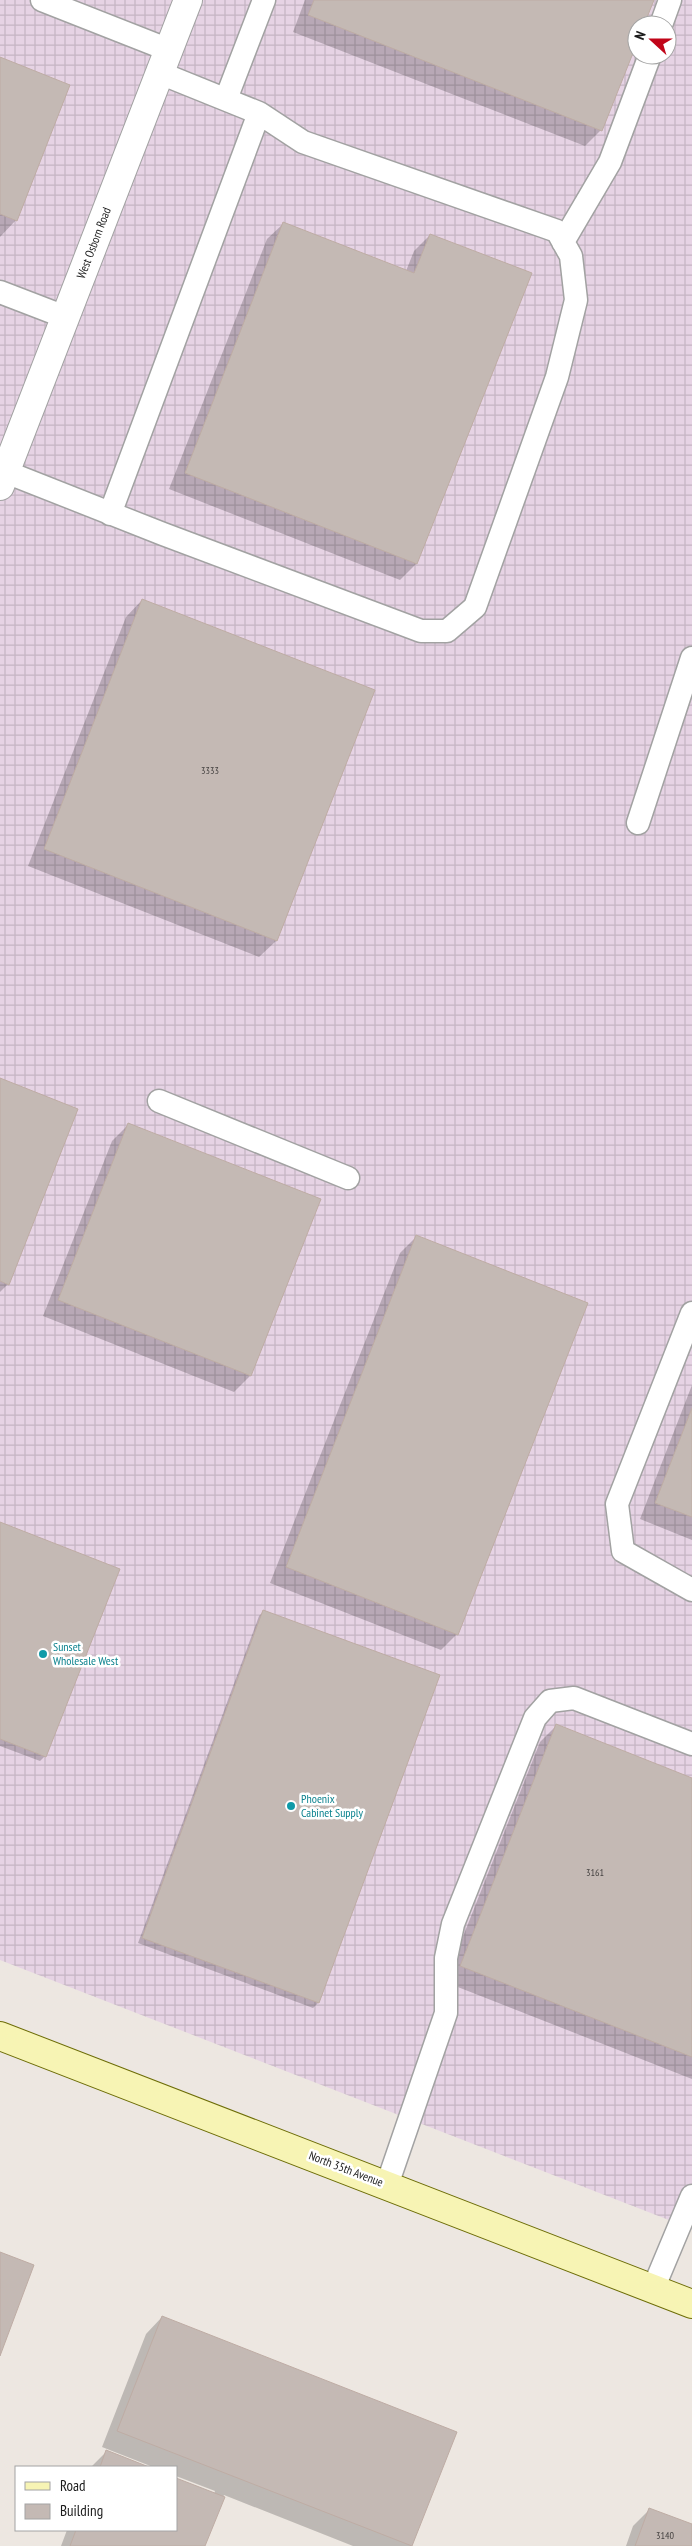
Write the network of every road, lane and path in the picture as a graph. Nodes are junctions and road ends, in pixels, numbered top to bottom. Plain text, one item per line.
1 (42, 0) edge
2 (188, 0) edge
3 (264, 0) edge
4 (670, 0) edge
5 (79, 7) edge
6 (665, 15) edge
7 (164, 62) junction
8 (646, 65) edge
9 (226, 99) junction
10 (259, 113) junction
11 (563, 242) junction
12 (0, 292) edge
13 (65, 317) junction
14 (3, 479) edge
15 (110, 514) junction
16 (692, 658) edge
17 (638, 823) dead end
18 (159, 1101) dead end
19 (348, 1178) dead end
20 (692, 1313) edge
21 (692, 1590) edge
22 (692, 1744) edge
23 (0, 2036) edge
24 (387, 2186) junction
25 (692, 2196) edge
26 (653, 2289) junction
27 (692, 2304) edge

1 - 5 lane
2 - 7 street, West Osborn Road
3 - 9 lane
4 - 6 lane
5 - 7 lane
7 - 9 lane
7 - 13 street, West Osborn Road
8 - 11 lane
9 - 10 lane
10 - 11 lane
10 - 15 lane
11 - 15 lane
12 - 13 lane
13 - 14 street, West Osborn Road
14 - 15 lane
16 - 17 lane
18 - 19 lane
20 - 21 lane
22 - 24 lane
23 - 24 main road, North 35th Avenue
24 - 26 main road, North 35th Avenue
25 - 26 lane
26 - 27 main road, North 35th Avenue

